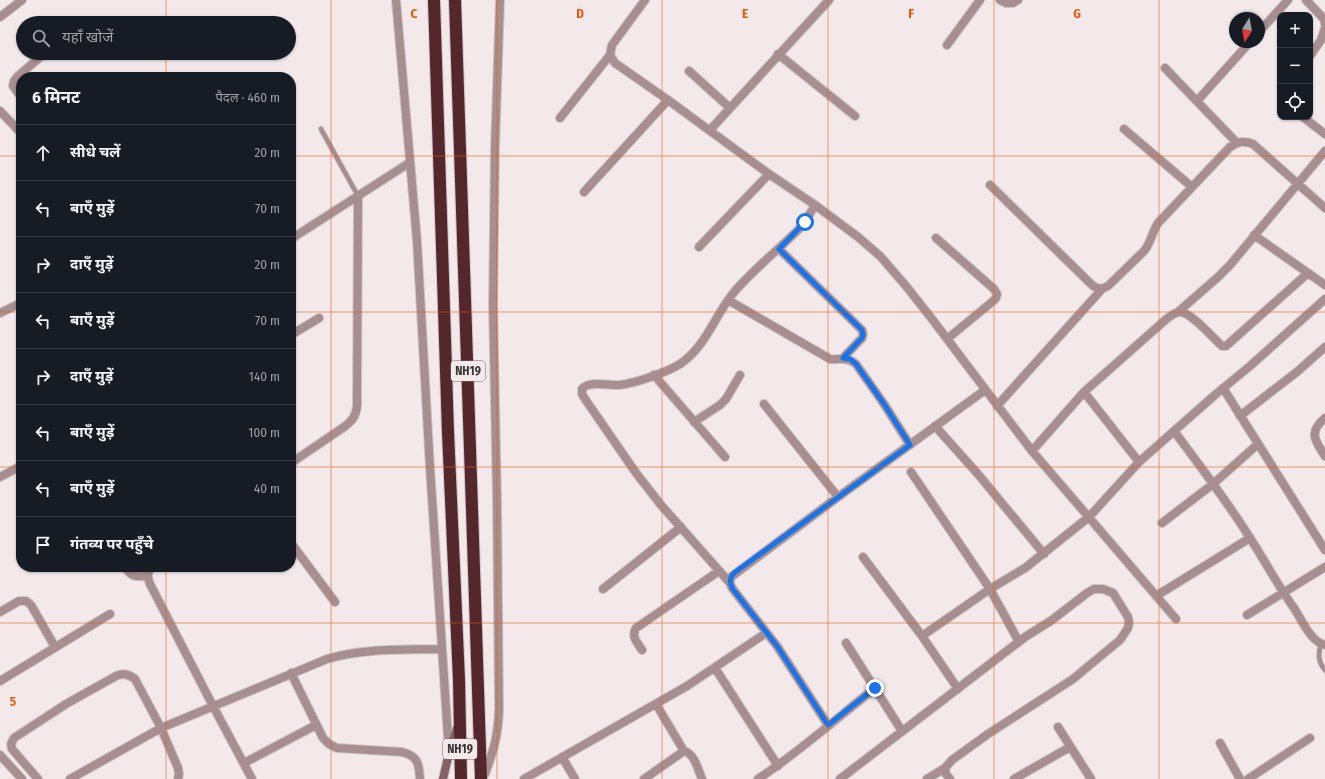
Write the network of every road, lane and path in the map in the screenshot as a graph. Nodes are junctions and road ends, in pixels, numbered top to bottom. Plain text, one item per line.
1 (22, 0) edge
2 (396, 0) edge
3 (434, 0) edge
4 (456, 0) edge
5 (500, 0) edge
6 (644, 0) edge
7 (829, 0) edge
8 (980, 0) edge
9 (1000, 0) edge
10 (1018, 0) edge
11 (1288, 0) edge
12 (1306, 0) edge
13 (0, 17) edge
14 (1325, 24) edge
15 (1265, 25) edge
16 (1325, 28) edge
17 (947, 44) dead end
18 (1245, 48) edge
19 (1313, 51) edge
20 (778, 54) junction
21 (610, 55) junction
22 (37, 60) edge
23 (1165, 68) dead end
24 (689, 71) dead end
25 (23, 72) edge
26 (16, 78) edge
27 (16, 90) edge
28 (668, 100) junction
29 (1197, 101) junction
30 (730, 108) junction
31 (0, 111) edge
32 (855, 116) dead end
33 (560, 118) dead end
34 (1307, 120) edge
35 (16, 128) edge
36 (1124, 128) dead end
37 (321, 129) dead end
38 (710, 130) junction
39 (1325, 134) edge
40 (1237, 142) junction
41 (1325, 151) edge
42 (409, 163) junction
43 (769, 174) junction
44 (1297, 184) junction
45 (990, 185) dead end
46 (1192, 187) junction
47 (584, 192) dead end
48 (358, 196) junction
49 (815, 205) junction
50 (1325, 208) edge
51 (1254, 235) junction
52 (296, 236) edge
53 (936, 238) dead end
54 (700, 247) dead end
55 (779, 249) junction
56 (1308, 273) junction
57 (1325, 285) edge
58 (1102, 289) junction
59 (1325, 299) edge
60 (728, 300) junction
61 (16, 305) edge
62 (1178, 312) junction
63 (0, 313) edge
64 (319, 318) dead end
65 (296, 333) edge
66 (947, 339) junction
67 (1325, 347) edge
68 (843, 358) junction
69 (654, 375) junction
70 (740, 375) dead end
71 (1223, 388) junction
72 (985, 390) junction
73 (1084, 392) junction
74 (764, 404) dead end
75 (997, 406) junction
76 (1240, 416) junction
77 (1325, 418) edge
78 (694, 422) junction
79 (935, 426) junction
80 (1174, 431) junction
81 (1258, 444) junction
82 (910, 445) junction
83 (1032, 450) junction
84 (1325, 456) edge
85 (725, 457) dead end
86 (296, 460) edge
87 (1139, 462) junction
88 (16, 469) edge
89 (911, 472) dead end
90 (0, 477) edge
91 (1213, 484) junction
92 (838, 497) junction
93 (1089, 517) junction
94 (1162, 523) dead end
95 (681, 527) junction
96 (1250, 538) junction
97 (296, 550) edge
98 (1325, 550) edge
99 (1044, 554) junction
100 (863, 557) dead end
101 (1325, 568) edge
102 (719, 571) junction
103 (128, 572) edge
104 (149, 572) edge
105 (147, 576) junction
106 (730, 583) junction
107 (603, 589) dead end
108 (990, 589) junction
109 (1284, 593) junction
110 (1156, 596) junction
111 (335, 602) dead end
112 (0, 612) edge
113 (110, 614) dead end
114 (1247, 616) dead end
115 (1176, 619) dead end
116 (766, 633) junction
117 (922, 636) junction
118 (1019, 642) junction
119 (846, 643) dead end
120 (1323, 644) edge
121 (55, 647) junction
122 (441, 649) junction
123 (642, 650) dead end
124 (715, 668) junction
125 (1325, 670) edge
126 (291, 673) junction
127 (0, 681) edge
128 (875, 688) junction
129 (958, 689) junction
130 (656, 704) junction
131 (213, 706) junction
132 (460, 719) junction
133 (316, 725) junction
134 (828, 725) junction
135 (1058, 727) dead end
136 (161, 728) junction
137 (902, 731) junction
138 (1310, 738) dead end
139 (1220, 743) dead end
140 (1070, 747) junction
141 (684, 751) junction
142 (449, 753) junction
143 (0, 755) edge
144 (562, 757) junction
145 (244, 763) junction
146 (778, 766) junction
147 (945, 768) junction
148 (484, 777) edge
149 (22, 779) edge
150 (38, 779) edge
151 (70, 779) edge
152 (178, 779) edge
153 (252, 779) edge
154 (420, 779) edge
155 (443, 779) edge
156 (461, 779) edge
157 (524, 779) edge
158 (575, 779) edge
159 (644, 779) edge
160 (702, 779) edge
161 (758, 779) edge
162 (840, 779) edge
163 (927, 779) edge
164 (950, 779) edge
165 (1014, 779) edge
166 (1091, 779) edge
167 (1240, 779) edge
168 (1248, 779) edge

1 - 13 street
2 - 42 street
3 - 132 highway, NH19
4 - 148 highway, NH19
5 - 148 street
6 - 21 street
7 - 20 street
8 - 17 street
9 - 10 street
11 - 15 street
12 - 14 street
16 - 19 street
18 - 29 street
20 - 30 street
20 - 32 street
21 - 28 street
21 - 33 street
22 - 25 street
23 - 29 street
24 - 30 street
26 - 27 street
28 - 38 street
28 - 47 street
29 - 40 street
30 - 38 street
31 - 35 street
34 - 39 street
36 - 46 street
37 - 48 lane
38 - 43 street
40 - 44 street
40 - 46 street
41 - 44 street
42 - 48 street
42 - 122 street
43 - 49 street
43 - 54 street
44 - 50 street
44 - 51 street
45 - 58 street
46 - 58 street
48 - 52 street
48 - 86 street
49 - 55 street
49 - 66 street
51 - 56 street
51 - 62 street
53 - 66 street
55 - 60 street
55 - 68 street
56 - 57 street
56 - 62 street
58 - 75 street
59 - 71 street
60 - 68 street
60 - 69 street
61 - 63 street
62 - 73 street
64 - 65 street
66 - 72 street
67 - 76 street
68 - 82 street
69 - 78 street
69 - 95 street
70 - 78 street
71 - 76 street
71 - 80 street
72 - 75 street
72 - 79 street
73 - 83 street
73 - 87 street
74 - 92 street
75 - 83 street
76 - 81 street
77 - 84 street
78 - 85 street
79 - 82 street
79 - 99 street
80 - 87 street
80 - 91 street
81 - 91 street
81 - 98 street
82 - 92 street
83 - 93 street
87 - 93 street
88 - 90 street
89 - 108 street
91 - 94 street
91 - 96 street
92 - 106 street
93 - 99 street
93 - 110 street
95 - 102 street
95 - 107 street
96 - 109 street
96 - 110 street
97 - 111 street
99 - 108 street
100 - 117 street
101 - 109 street
102 - 106 street
102 - 123 street
103 - 105 street
104 - 105 street
105 - 131 street
106 - 116 street
108 - 117 street
108 - 118 street
109 - 114 street
109 - 120 street
110 - 115 street
112 - 121 street
113 - 121 street
116 - 124 street
116 - 134 street
117 - 129 street
118 - 129 street
118 - 147 street
119 - 128 street
120 - 125 lane
121 - 127 street
122 - 126 street
122 - 142 street
124 - 130 street
124 - 146 street
126 - 131 street
126 - 133 street
128 - 134 street
128 - 137 street
129 - 137 street
130 - 141 street
130 - 144 street
131 - 136 street
131 - 145 street
132 - 142 main road
132 - 156 highway, NH19
133 - 145 street
133 - 154 street
134 - 146 street
135 - 140 street
136 - 150 street
136 - 151 street
136 - 152 street
137 - 162 street
138 - 168 street
139 - 167 street
140 - 165 street
140 - 166 street
141 - 159 street
141 - 160 street
142 - 155 main road
143 - 149 street
144 - 157 street
144 - 158 street
145 - 153 street
146 - 161 street
147 - 163 street
147 - 164 street

